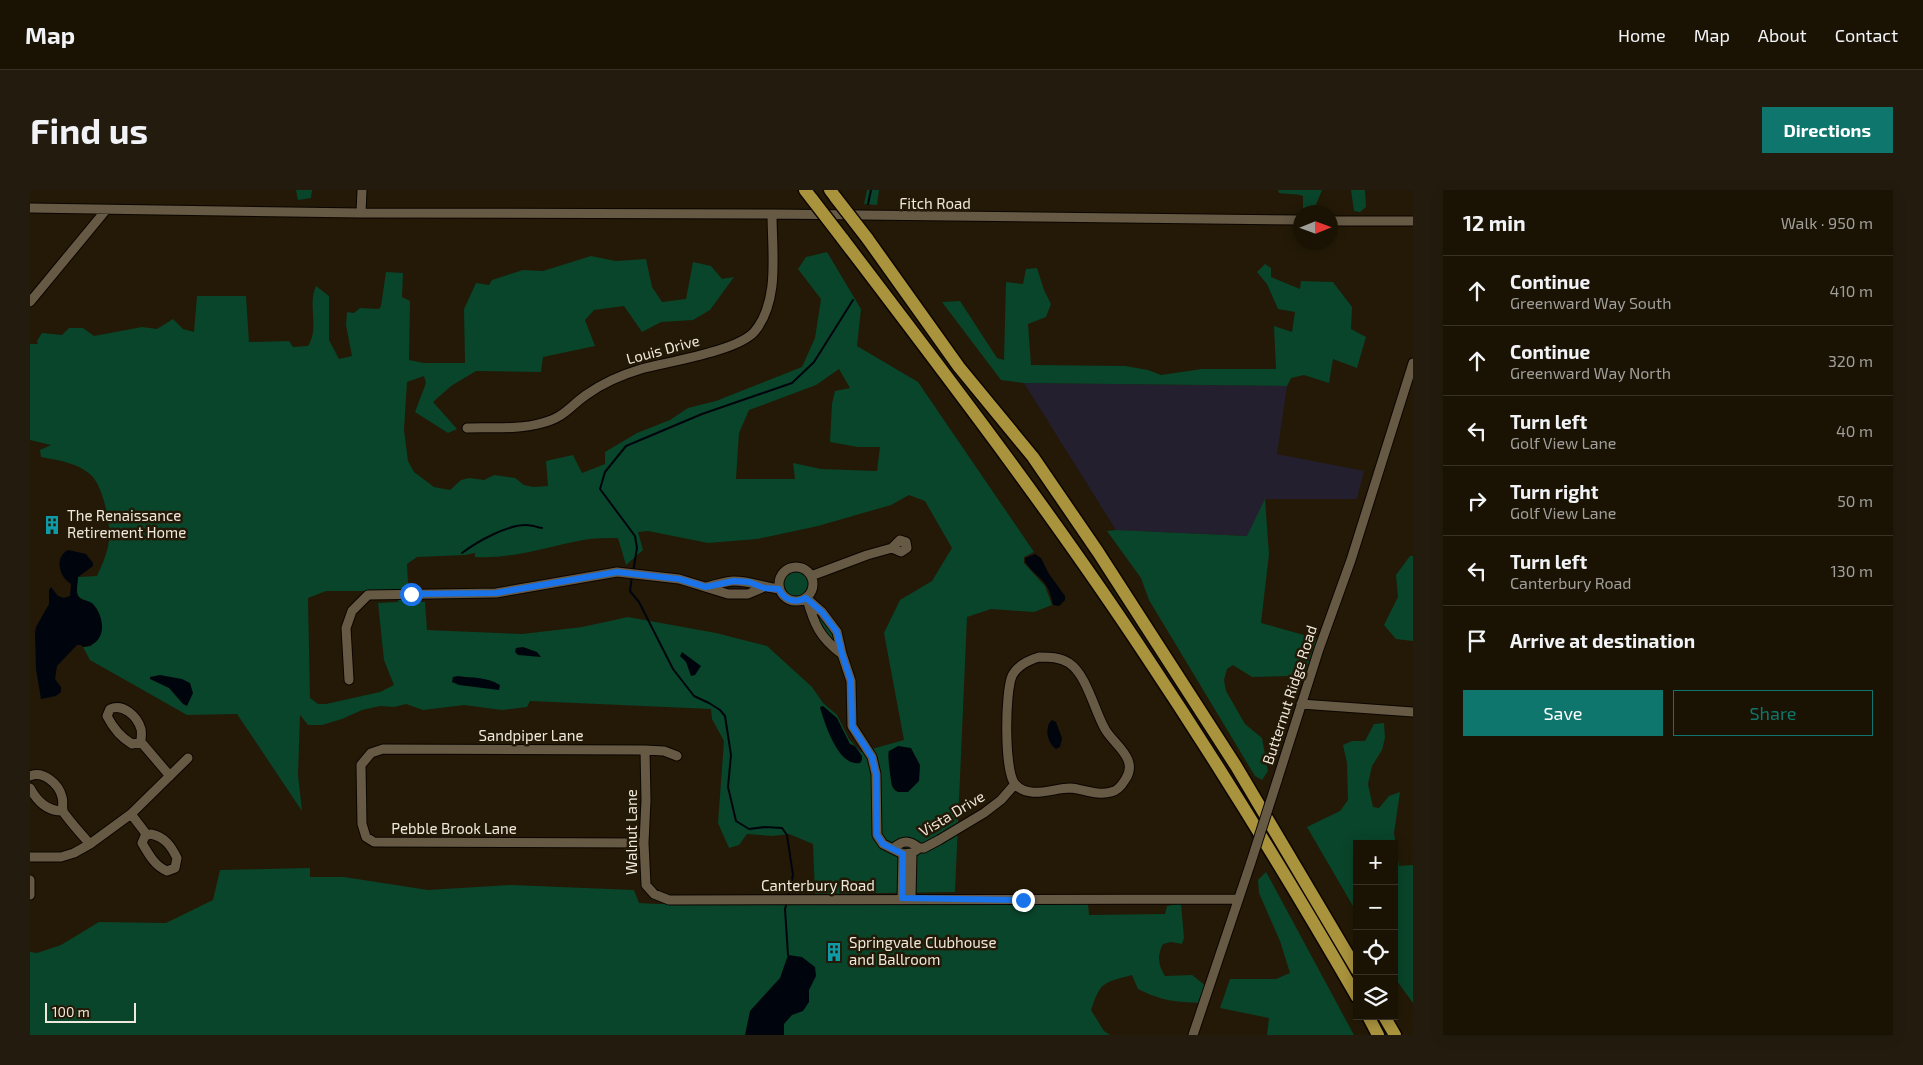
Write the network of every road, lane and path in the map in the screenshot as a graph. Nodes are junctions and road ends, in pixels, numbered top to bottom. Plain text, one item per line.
1 (362, 190) edge
2 (833, 194) edge
3 (808, 195) edge
4 (30, 208) edge
5 (106, 210) junction
6 (361, 213) junction
7 (772, 214) junction
8 (1293, 220) edge
9 (1338, 221) edge
10 (1413, 221) edge
11 (30, 302) edge
12 (1413, 363) edge
13 (467, 428) dead end
14 (892, 548) dead end
15 (811, 576) junction
16 (779, 589) junction
17 (806, 598) junction
18 (842, 654) junction
19 (349, 680) dead end
20 (1301, 704) junction
21 (1413, 712) edge
22 (141, 742) junction
23 (383, 749) joint
24 (646, 750) junction
25 (677, 756) dead end
26 (188, 758) dead end
27 (30, 776) edge
28 (170, 776) junction
29 (1016, 784) junction
30 (30, 788) edge
31 (62, 810) junction
32 (132, 814) junction
33 (147, 835) dead end
34 (644, 843) junction
35 (90, 844) junction
36 (894, 848) junction
37 (911, 852) junction
38 (30, 857) edge
39 (30, 880) edge
40 (30, 895) edge
41 (906, 898) junction
42 (1238, 899) junction
43 (669, 900) joint
44 (1353, 963) edge
45 (1353, 990) edge
46 (1370, 1020) edge
47 (1386, 1020) edge
48 (1193, 1035) edge
49 (1378, 1035) edge
50 (1395, 1035) edge

1 - 6 street
2 - 44 highway, bridge
3 - 45 highway, bridge
4 - 5 street, Fitch Road
5 - 6 street, Fitch Road
5 - 11 street
6 - 7 street, Fitch Road
7 - 8 street, Fitch Road
7 - 13 street, Louis Drive
9 - 10 street
12 - 20 street, Butternut Ridge Road
14 - 15 street
15 - 16 street
15 - 17 street
16 - 17 street
16 - 19 street
17 - 18 street
17 - 18 street
18 - 36 street
20 - 21 street
20 - 42 street, Butternut Ridge Road, bridge
22 - 22 street
22 - 28 street
23 - 24 street, Sandpiper Lane
23 - 34 street, Pebble Brook Lane
24 - 25 street, Sandpiper Lane
24 - 34 street, Walnut Lane
26 - 28 street
27 - 31 street
28 - 32 street
29 - 29 street
29 - 37 street, Vista Drive
30 - 31 street
31 - 35 street
32 - 33 street
32 - 35 street
34 - 43 street, Walnut Lane
35 - 38 street
36 - 37 street
36 - 37 street
37 - 41 street, Vista Drive
39 - 40 street
41 - 42 street, Canterbury Road
41 - 43 street, Canterbury Road
42 - 48 street, Butternut Ridge Road
46 - 49 highway
47 - 50 highway

